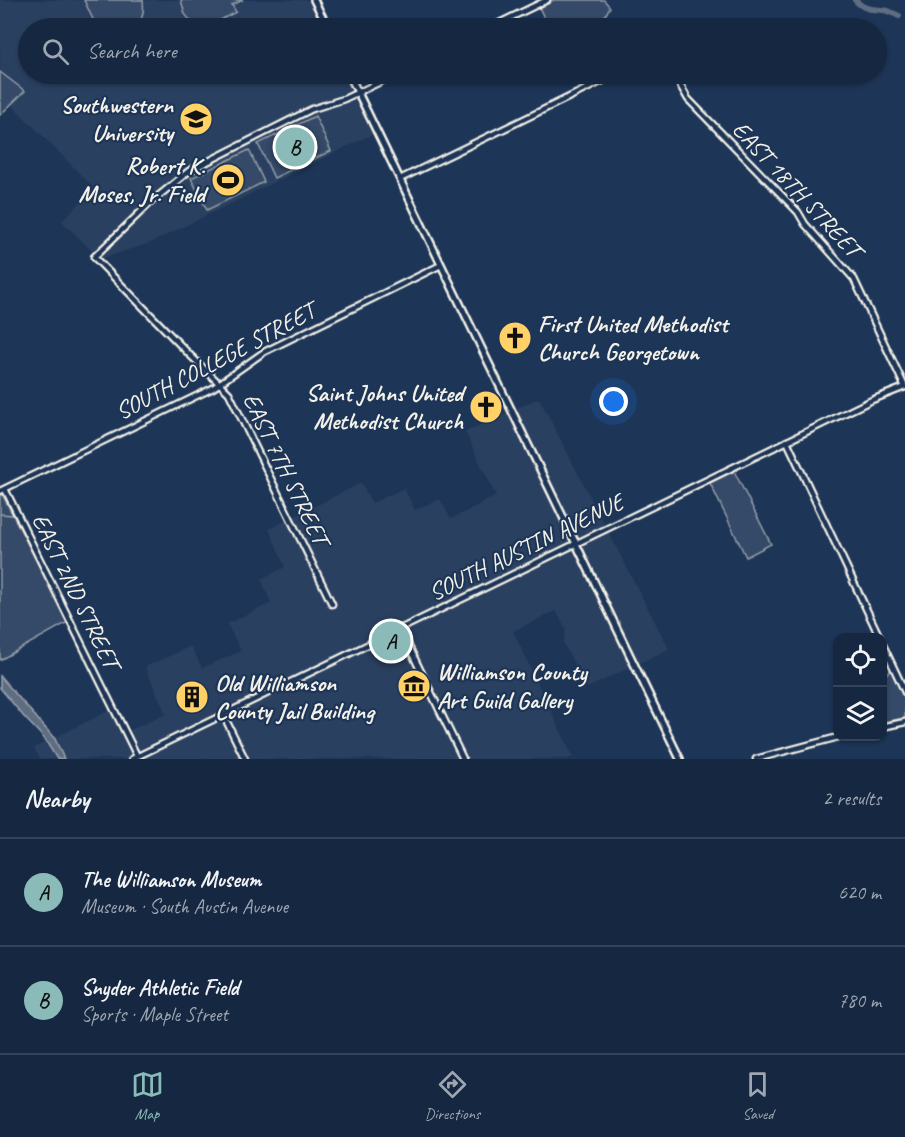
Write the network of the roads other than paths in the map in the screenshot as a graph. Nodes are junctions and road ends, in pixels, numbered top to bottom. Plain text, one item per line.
1 (314, 0) edge
2 (547, 0) edge
3 (323, 18) edge
4 (510, 18) edge
5 (355, 84) edge
6 (375, 84) edge
7 (596, 84) edge
8 (680, 84) edge
9 (359, 92) junction
10 (400, 179) junction
11 (441, 265) junction
12 (218, 384) junction
13 (905, 387) edge
14 (787, 441) junction
15 (3, 490) edge
16 (575, 543) junction
17 (332, 604) dead end
18 (400, 628) junction
19 (878, 633) edge
20 (887, 654) edge
21 (905, 692) edge
22 (223, 714) junction
23 (905, 722) edge
24 (887, 726) edge
25 (833, 738) edge
26 (134, 758) edge
27 (245, 759) edge
28 (464, 759) edge
29 (680, 759) edge
30 (756, 759) edge

1 - 3 main road
2 - 4 street
5 - 9 main road
6 - 9 street
7 - 10 street
8 - 13 street, EAST 18TH STREET
9 - 10 main road
9 - 12 street, EAST 7TH STREET
10 - 11 main road
11 - 12 street, SOUTH COLLEGE STREET
11 - 16 main road
12 - 15 street, SOUTH COLLEGE STREET
12 - 17 street, EAST 7TH STREET
13 - 14 street, SOUTH AUSTIN AVENUE
14 - 16 street, SOUTH AUSTIN AVENUE
14 - 19 street
15 - 26 street, EAST 2ND STREET
16 - 18 street, SOUTH AUSTIN AVENUE
16 - 29 main road
18 - 22 street, SOUTH AUSTIN AVENUE
18 - 28 street
20 - 21 street
22 - 26 street, SOUTH AUSTIN AVENUE
22 - 27 street
23 - 24 street
25 - 30 street

